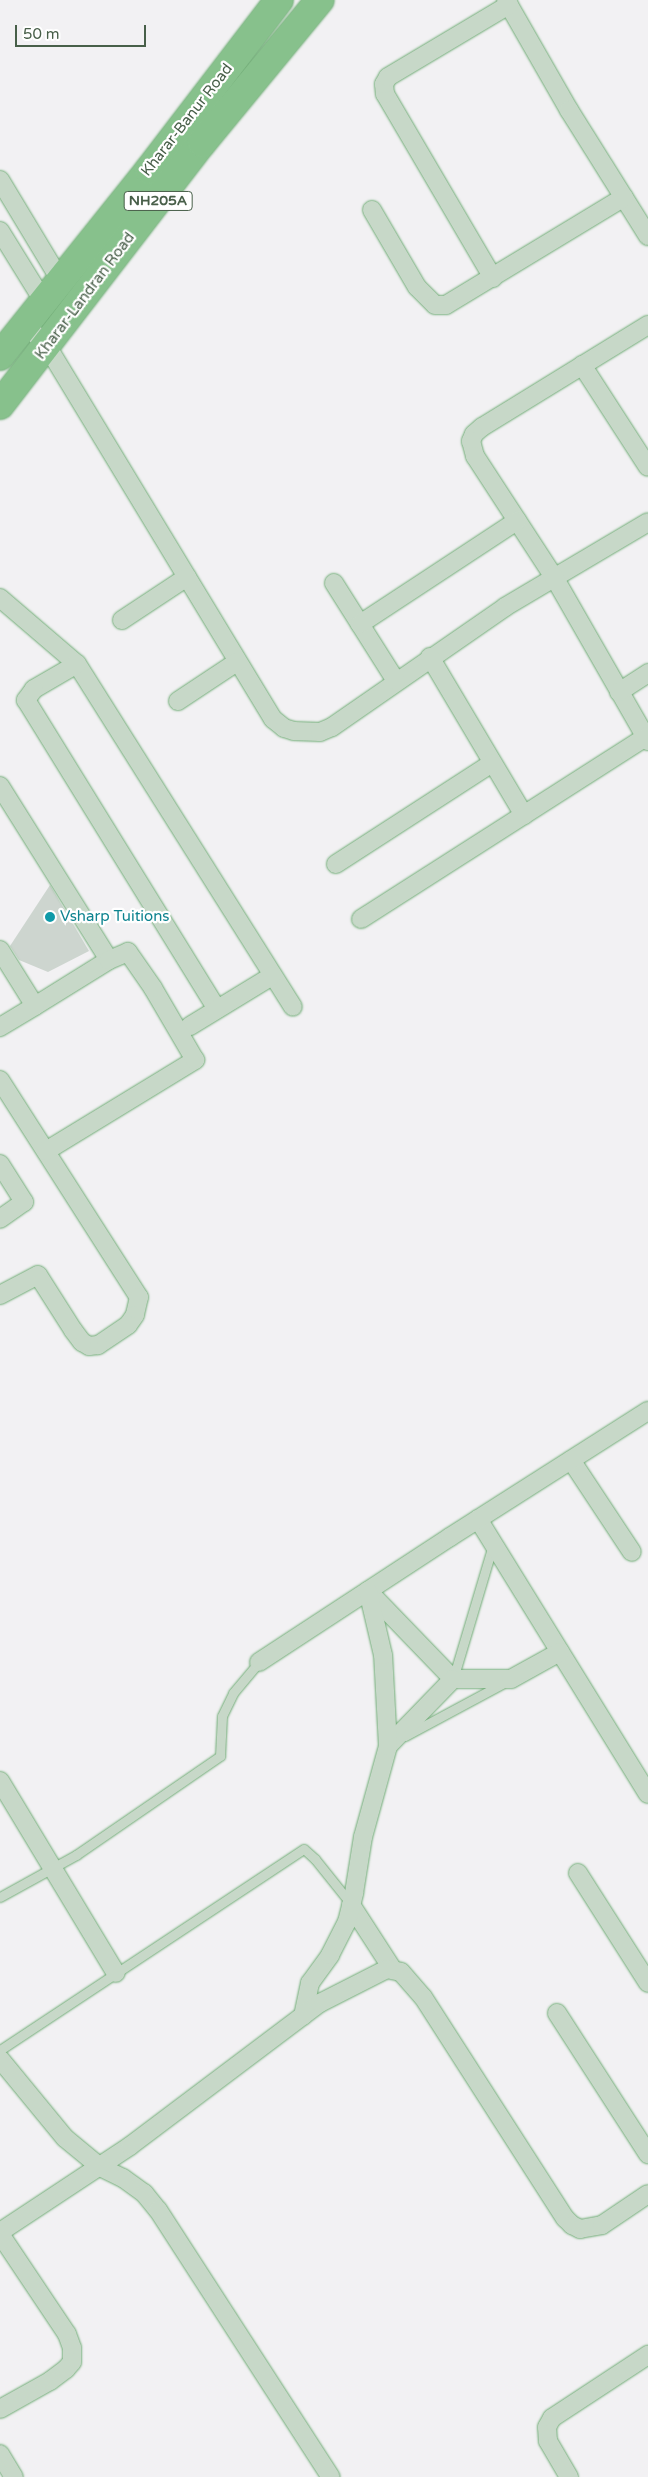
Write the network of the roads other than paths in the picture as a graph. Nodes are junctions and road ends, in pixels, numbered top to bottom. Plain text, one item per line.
1 (279, 0) edge
2 (320, 0) edge
3 (508, 3) edge
4 (0, 180) edge
5 (624, 197) junction
6 (372, 210) dead end
7 (0, 231) edge
8 (648, 236) edge
9 (493, 278) junction
10 (61, 281) junction
11 (44, 302) junction
12 (25, 324) junction
13 (648, 325) edge
14 (47, 346) junction
15 (0, 356) edge
16 (582, 365) junction
17 (0, 405) edge
18 (648, 467) edge
19 (517, 521) junction
20 (648, 522) edge
21 (187, 577) junction
22 (554, 577) junction
23 (334, 583) dead end
24 (0, 598) edge
25 (122, 620) dead end
26 (360, 624) junction
27 (430, 657) junction
28 (237, 662) junction
29 (76, 664) junction
30 (648, 674) edge
31 (396, 680) junction
32 (619, 692) junction
33 (178, 701) dead end
34 (647, 739) edge
35 (492, 762) junction
36 (0, 786) edge
37 (524, 815) junction
38 (336, 864) dead end
39 (361, 919) dead end
40 (0, 950) edge
41 (109, 960) junction
42 (272, 976) junction
43 (35, 1006) junction
44 (293, 1007) dead end
45 (217, 1009) junction
46 (190, 1026) dead end
47 (0, 1027) edge
48 (0, 1080) edge
49 (46, 1151) junction
50 (0, 1164) edge
51 (0, 1219) edge
52 (0, 1295) edge
53 (648, 1412) edge
54 (571, 1460) junction
55 (478, 1519) junction
56 (493, 1544) junction
57 (632, 1552) dead end
58 (368, 1591) junction
59 (560, 1652) junction
60 (259, 1662) joint
61 (454, 1679) junction
62 (511, 1679) junction
63 (388, 1746) junction
64 (0, 1781) edge
65 (648, 1794) edge
66 (51, 1868) junction
67 (578, 1874) dead end
68 (0, 1897) edge
69 (351, 1905) junction
70 (393, 1970) junction
71 (116, 1973) junction
72 (648, 1983) edge
73 (557, 2013) dead end
74 (303, 2016) junction
75 (0, 2050) edge
76 (0, 2059) edge
77 (648, 2154) edge
78 (100, 2167) junction
79 (648, 2194) edge
80 (0, 2233) edge
81 (648, 2355) edge
82 (0, 2409) edge
83 (0, 2454) edge
84 (14, 2477) edge
85 (331, 2477) edge
86 (569, 2477) edge

1 - 10 highway, Kharar-Banur Road / NH205A
2 - 14 highway, Kharar-Landran Road / NH205A
3 - 5 street
3 - 9 street
4 - 10 street
5 - 8 street
5 - 9 street
6 - 9 street
7 - 11 street
10 - 11 highway, Kharar-Banur Road / NH205A
11 - 12 highway, Kharar-Banur Road / NH205A
12 - 14 street
12 - 15 highway, Kharar-Banur Road / NH205A
13 - 16 street
14 - 17 highway, Kharar-Landran Road / NH205A
14 - 21 street
16 - 18 street
16 - 19 street
19 - 22 street
19 - 26 street
20 - 22 street
21 - 25 street
21 - 28 street
22 - 27 street
22 - 32 street
23 - 26 street
24 - 29 street
26 - 31 street
27 - 31 street
27 - 35 street
28 - 31 street
28 - 33 street
29 - 42 street
29 - 45 street
30 - 32 street
32 - 34 street
34 - 37 street
35 - 37 street
35 - 38 street
36 - 41 street
37 - 39 street
40 - 43 street
41 - 43 street
41 - 49 street
42 - 44 street
42 - 45 street
43 - 47 street
45 - 46 street
48 - 49 street
49 - 52 street
50 - 51 street
53 - 54 street
54 - 55 street
54 - 57 street
55 - 56 street
55 - 58 street
56 - 59 street
56 - 61 lane
58 - 60 street
58 - 61 street
58 - 63 street
59 - 62 street
59 - 65 street
60 - 66 lane
61 - 62 street
61 - 63 street
62 - 63 lane
63 - 69 street
64 - 66 street
66 - 68 lane
66 - 71 street
67 - 72 street
69 - 70 street
69 - 71 lane
69 - 74 street
70 - 74 street
70 - 79 street
71 - 75 lane
73 - 77 street
74 - 78 street
76 - 78 street
78 - 80 street
78 - 85 street
80 - 82 street
81 - 86 street
83 - 84 street

